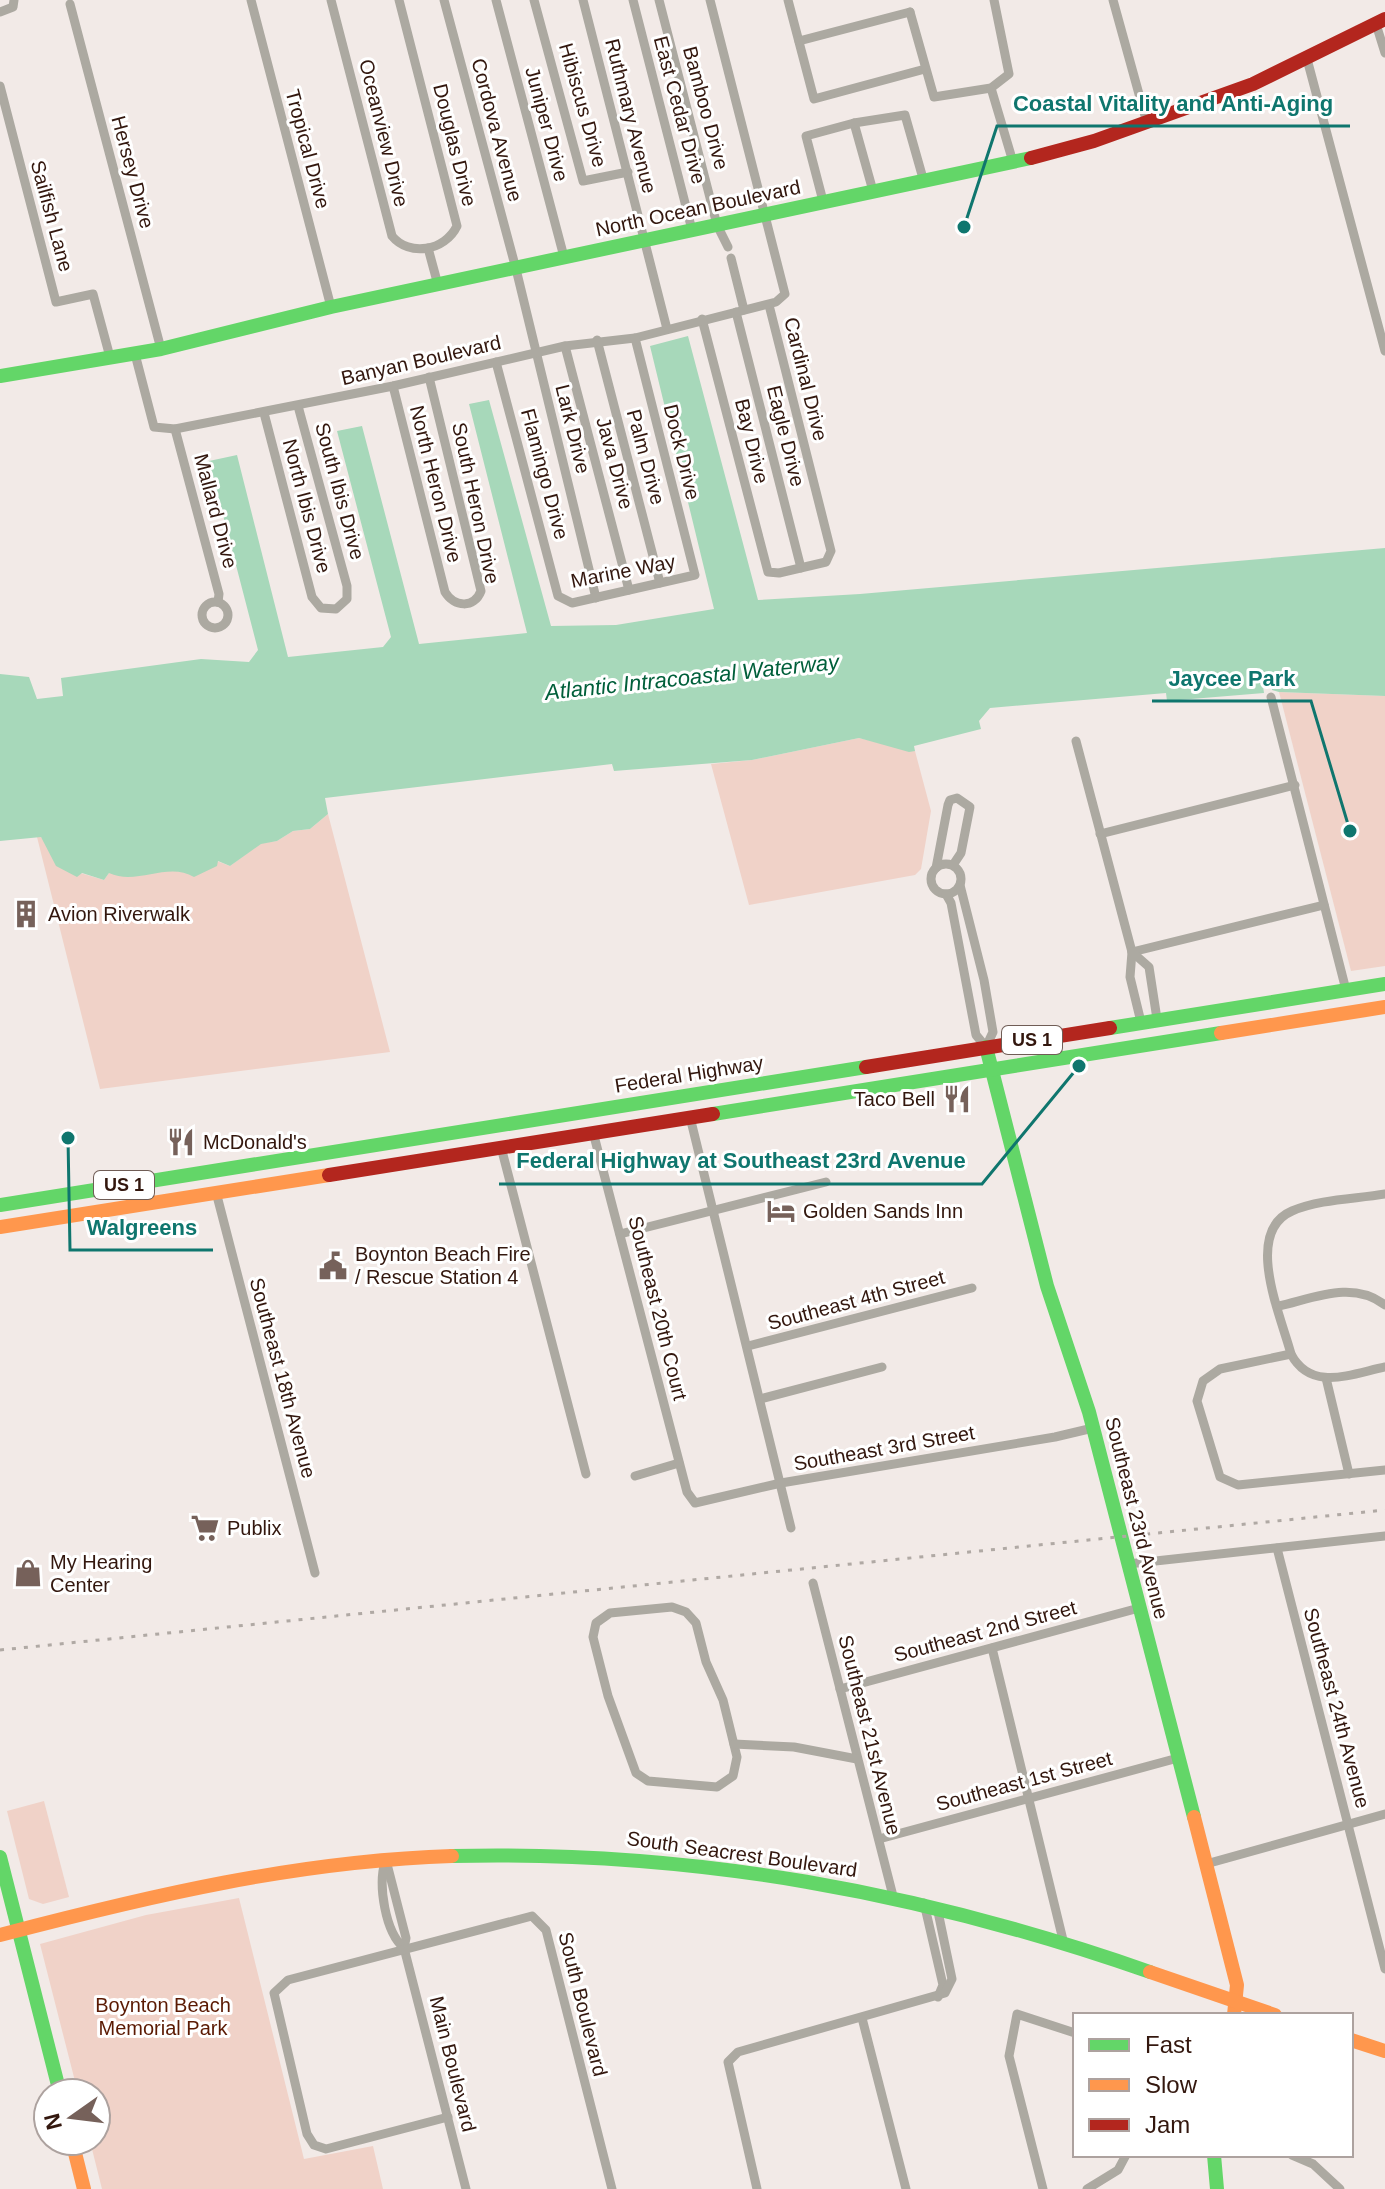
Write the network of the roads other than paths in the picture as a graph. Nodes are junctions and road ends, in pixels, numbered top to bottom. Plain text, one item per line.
1 (14, 0) edge
2 (251, 0) edge
3 (331, 0) edge
4 (399, 0) edge
5 (444, 0) edge
6 (496, 0) edge
7 (534, 0) edge
8 (583, 0) edge
9 (633, 0) edge
10 (659, 0) edge
11 (710, 0) edge
12 (788, 0) edge
13 (915, 0) edge
14 (994, 0) edge
15 (1113, 0) edge
16 (70, 4) dead end
17 (0, 12) edge
18 (910, 12) junction
19 (1380, 21) edge
20 (799, 41) junction
21 (1385, 53) edge
22 (1307, 59) junction
23 (925, 69) junction
24 (0, 86) edge
25 (991, 88) junction
26 (854, 123) junction
27 (1147, 123) junction
28 (1013, 162) junction
29 (628, 172) junction
30 (924, 182) junction
31 (873, 191) junction
32 (823, 201) junction
33 (767, 219) junction
34 (717, 225) junction
35 (692, 230) junction
36 (644, 241) junction
37 (728, 247) dead end
38 (428, 248) junction
39 (564, 257) junction
40 (731, 258) dead end
41 (516, 269) junction
42 (438, 285) junction
43 (769, 305) junction
44 (331, 307) junction
45 (740, 311) junction
46 (702, 319) junction
47 (667, 329) junction
48 (635, 338) junction
49 (597, 340) junction
50 (565, 346) junction
51 (161, 349) junction
52 (1385, 351) edge
53 (535, 353) junction
54 (135, 354) junction
55 (110, 357) junction
56 (496, 362) junction
57 (0, 376) edge
58 (429, 377) junction
59 (393, 386) junction
60 (298, 406) junction
61 (264, 413) junction
62 (175, 429) junction
63 (801, 568) junction
64 (695, 575) joint
65 (660, 583) junction
66 (347, 586) joint
67 (629, 590) junction
68 (445, 592) joint
69 (558, 596) joint
70 (596, 598) junction
71 (218, 602) dead end
72 (1271, 697) dead end
73 (1076, 741) dead end
74 (1295, 785) junction
75 (1100, 834) junction
76 (953, 865) junction
77 (936, 868) junction
78 (960, 885) junction
79 (946, 894) junction
80 (1324, 905) junction
81 (1132, 952) junction
82 (1384, 984) edge
83 (1346, 990) junction
84 (1385, 1007) edge
85 (1157, 1019) junction
86 (1141, 1022) junction
87 (1281, 1023) junction
88 (986, 1047) junction
89 (1129, 1048) junction
90 (991, 1070) junction
91 (794, 1077) junction
92 (680, 1097) junction
93 (690, 1117) junction
94 (671, 1120) junction
95 (593, 1132) junction
96 (501, 1147) junction
97 (236, 1167) junction
98 (214, 1170) junction
99 (826, 1182) dead end
100 (216, 1192) junction
101 (1385, 1194) edge
102 (200, 1195) junction
103 (0, 1205) edge
104 (712, 1212) junction
105 (0, 1227) edge
106 (620, 1234) junction
107 (972, 1288) dead end
108 (1385, 1305) edge
109 (1279, 1306) junction
110 (748, 1346) junction
111 (1291, 1354) junction
112 (882, 1367) dead end
113 (1385, 1367) edge
114 (1326, 1378) junction
115 (760, 1399) junction
116 (1093, 1428) junction
117 (679, 1463) junction
118 (1385, 1470) edge
119 (586, 1474) dead end
120 (1349, 1474) junction
121 (635, 1476) dead end
122 (781, 1483) junction
123 (687, 1492) joint
124 (791, 1528) dead end
125 (1385, 1536) edge
126 (1277, 1548) junction
127 (1128, 1564) junction
128 (315, 1573) dead end
129 (813, 1583) dead end
130 (1139, 1608) junction
131 (992, 1648) junction
132 (840, 1689) junction
133 (734, 1744) junction
134 (1178, 1758) junction
135 (857, 1759) junction
136 (1029, 1798) junction
137 (1385, 1814) edge
138 (1348, 1824) junction
139 (879, 1839) junction
140 (0, 1857) edge
141 (386, 1860) junction
142 (1206, 1864) junction
143 (893, 1896) junction
144 (930, 1905) junction
145 (19, 1930) junction
146 (0, 1935) edge
147 (1064, 1944) junction
148 (404, 1948) junction
149 (1385, 1969) edge
150 (1235, 2008) edge
151 (1264, 2013) edge
152 (862, 2018) junction
153 (1073, 2032) edge
154 (1353, 2041) edge
155 (1385, 2051) edge
156 (56, 2077) edge
157 (448, 2117) junction
158 (76, 2157) edge
159 (1125, 2157) edge
160 (1214, 2157) edge
161 (1297, 2157) edge
162 (1337, 2186) edge
163 (84, 2189) edge
164 (466, 2189) edge
165 (612, 2189) edge
166 (757, 2189) edge
167 (906, 2189) edge
168 (1043, 2189) edge
169 (1087, 2189) edge
170 (1217, 2189) edge

1 - 17 street
2 - 44 street, Tropical Drive
3 - 38 street, Oceanview Drive
4 - 38 street, Douglas Drive
5 - 41 street, Cordova Avenue
6 - 39 street, Juniper Drive
7 - 29 street, Hibiscus Drive
8 - 29 street, Ruthmary Avenue
9 - 35 street, East Cedar Drive
10 - 34 street, Bamboo Drive
11 - 33 street
12 - 20 street
13 - 18 street
14 - 25 street
15 - 27 street
16 - 51 street, Hersey Drive
18 - 20 street
18 - 23 street
19 - 21 street
19 - 22 main road, North Ocean Boulevard
20 - 23 street
22 - 27 main road, North Ocean Boulevard
22 - 52 street
23 - 25 street
24 - 55 street, Sailfish Lane
25 - 28 street
26 - 30 street
26 - 31 street
26 - 32 street
27 - 28 main road, North Ocean Boulevard
28 - 30 main road, North Ocean Boulevard
29 - 36 street, Ruthmary Avenue
30 - 31 main road, North Ocean Boulevard
31 - 32 main road, North Ocean Boulevard
32 - 33 main road, North Ocean Boulevard
33 - 34 main road, North Ocean Boulevard
33 - 43 street, Cardinal Drive
34 - 35 main road, North Ocean Boulevard
34 - 37 street, Bamboo Drive
35 - 36 main road, North Ocean Boulevard
36 - 39 main road, North Ocean Boulevard
36 - 47 street, Ruthmary Avenue
38 - 42 street
39 - 41 main road, North Ocean Boulevard
40 - 45 street, Eagle Drive
41 - 42 main road, North Ocean Boulevard
41 - 53 street, Lark Drive
42 - 44 main road, North Ocean Boulevard
43 - 45 street, Banyan Boulevard
43 - 63 street, Cardinal Drive
44 - 51 main road, North Ocean Boulevard
45 - 46 street, Banyan Boulevard
45 - 63 street, Eagle Drive
46 - 47 street, Banyan Boulevard
46 - 63 street, Bay Drive
47 - 48 street, Banyan Boulevard
48 - 49 street, Banyan Boulevard
48 - 64 street, Dock Drive
49 - 50 street, Banyan Boulevard
49 - 65 street, Palm Drive
50 - 53 street, Banyan Boulevard
50 - 67 street, Java Drive
51 - 54 main road, North Ocean Boulevard
53 - 56 street, Banyan Boulevard
53 - 70 street, Lark Drive
54 - 55 main road, North Ocean Boulevard
54 - 62 street
55 - 57 main road, North Ocean Boulevard
56 - 58 street, Banyan Boulevard
56 - 69 street, Flamingo Drive
58 - 59 street, Banyan Boulevard
58 - 68 street, South Heron Drive
59 - 60 street, Banyan Boulevard
59 - 68 street, North Heron Drive
60 - 61 street, Banyan Boulevard
60 - 66 street, South Ibis Drive
61 - 62 street, Banyan Boulevard
61 - 66 street, North Ibis Drive
62 - 71 street, Mallard Drive
64 - 65 street, Marine Way
65 - 67 street, Marine Way
67 - 70 street, Marine Way
69 - 70 street, Marine Way
72 - 74 street
73 - 75 street
74 - 75 street
74 - 80 street
75 - 81 street
76 - 77 street
76 - 77 street
76 - 78 street
77 - 79 street
78 - 79 street
78 - 88 street
79 - 88 street
80 - 81 street
80 - 83 street
81 - 85 street
81 - 86 street
82 - 83 main road, Federal Highway / US 1
82 - 87 main road
83 - 85 main road, Federal Highway / US 1
84 - 87 main road, US 1
85 - 86 main road, Federal Highway / US 1
85 - 89 main road
86 - 88 main road, Federal Highway / US 1
87 - 89 main road, US 1
88 - 90 main road, Southeast 23rd Avenue
88 - 91 main road, Federal Highway / US 1
89 - 90 main road, US 1
90 - 93 main road, US 1
90 - 116 main road, Southeast 23rd Avenue
91 - 92 main road, Federal Highway / US 1
91 - 93 main road
92 - 94 main road
92 - 97 main road, Federal Highway / US 1
93 - 94 main road, US 1
93 - 104 street
94 - 95 main road, US 1
95 - 96 main road, US 1
95 - 106 street, Southeast 20th Court
96 - 100 main road, US 1
96 - 119 street
97 - 98 main road, Federal Highway / US 1
97 - 100 main road
98 - 102 main road
98 - 103 main road, Federal Highway / US 1
99 - 104 street
100 - 102 main road, US 1
100 - 128 street, Southeast 18th Avenue
101 - 109 street
102 - 105 main road, US 1
104 - 106 street
104 - 110 street
106 - 117 street, Southeast 20th Court
107 - 110 street, Southeast 4th Street
108 - 109 street
109 - 111 street
110 - 115 street
111 - 114 street
111 - 120 street
112 - 115 street
113 - 114 street
114 - 120 street
115 - 122 street
116 - 122 street, Southeast 3rd Street
116 - 127 main road, Southeast 23rd Avenue
117 - 121 street
117 - 123 street, Southeast 20th Court
118 - 120 street
122 - 123 street, Southeast 3rd Street
122 - 124 street
125 - 126 street
126 - 127 street
126 - 138 street, Southeast 24th Avenue
127 - 130 main road, Southeast 23rd Avenue
129 - 132 street, Southeast 21st Avenue
130 - 131 street, Southeast 2nd Street
130 - 134 main road, Southeast 23rd Avenue
131 - 132 street, Southeast 2nd Street
131 - 136 street
132 - 135 street, Southeast 21st Avenue
133 - 133 street
133 - 135 street
134 - 136 street, Southeast 1st Street
134 - 142 main road, Southeast 23rd Avenue
135 - 139 street, Southeast 21st Avenue
136 - 139 street, Southeast 1st Street
136 - 147 street
137 - 138 street
138 - 142 street
138 - 149 street, Southeast 24th Avenue
139 - 143 street, Southeast 21st Avenue
140 - 145 main road
141 - 143 main road, South Seacrest Boulevard
141 - 145 main road, South Seacrest Boulevard
141 - 148 street, Main Boulevard
142 - 150 main road, Southeast 23rd Avenue
143 - 144 main road, South Seacrest Boulevard
144 - 147 main road, South Seacrest Boulevard
144 - 152 street
145 - 146 main road, South Seacrest Boulevard
145 - 156 main road
147 - 150 main road, South Seacrest Boulevard
148 - 157 street, Main Boulevard
148 - 157 street
148 - 165 street, South Boulevard
150 - 151 main road, South Seacrest Boulevard
152 - 166 street
152 - 167 street
153 - 168 street
154 - 155 main road
157 - 164 street, Main Boulevard
158 - 163 main road
159 - 169 street
160 - 170 main road
161 - 162 street

